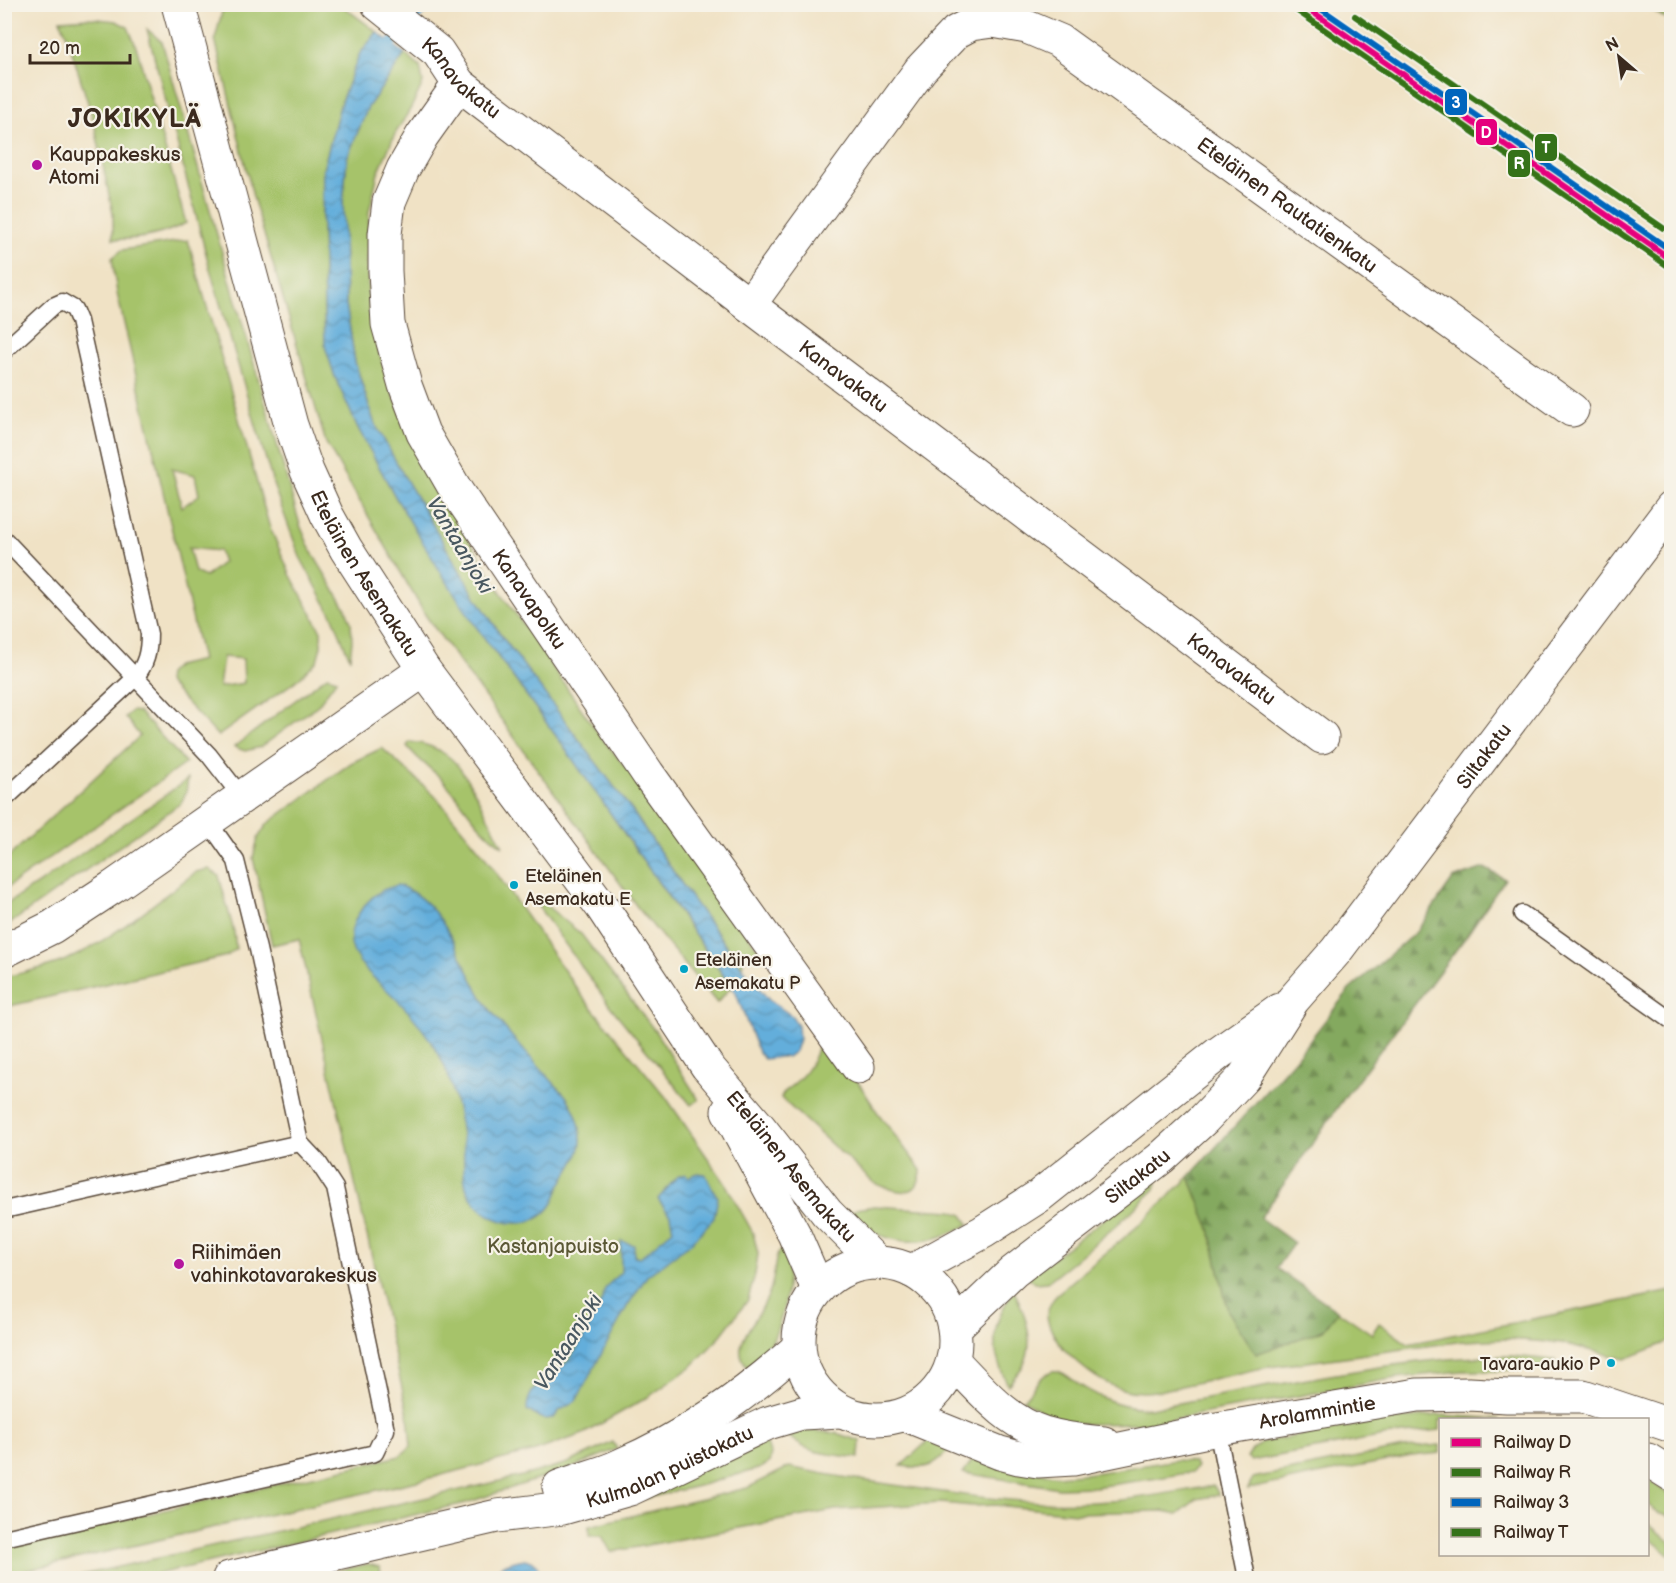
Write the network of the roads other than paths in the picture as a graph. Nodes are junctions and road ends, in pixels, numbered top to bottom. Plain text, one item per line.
1 (178, 4) edge
2 (380, 6) edge
3 (990, 13) edge
4 (459, 84) junction
5 (749, 305) junction
6 (4, 351) edge
7 (1572, 410) dead end
8 (1671, 507) edge
9 (4, 539) edge
10 (424, 670) junction
11 (135, 678) junction
12 (1322, 736) dead end
13 (242, 796) junction
14 (4, 800) edge
15 (207, 820) junction
16 (1522, 914) dead end
17 (4, 951) edge
18 (1293, 1000) junction
19 (1671, 1021) edge
20 (707, 1066) junction
21 (858, 1067) dead end
22 (300, 1143) junction
23 (4, 1210) edge
24 (877, 1263) junction
25 (912, 1271) junction
26 (818, 1289) junction
27 (955, 1327) junction
28 (798, 1347) junction
29 (953, 1361) junction
30 (1507, 1396) junction
31 (840, 1411) junction
32 (906, 1415) junction
33 (1566, 1418) edge
34 (1648, 1418) edge
35 (1649, 1418) edge
36 (1671, 1426) edge
37 (1217, 1429) junction
38 (1130, 1446) junction
39 (1649, 1461) edge
40 (1671, 1475) edge
41 (497, 1516) junction
42 (4, 1538) edge
43 (229, 1578) edge
44 (1246, 1578) edge

1 - 10 street, Eteläinen Asemakatu
2 - 4 street, Kanavakatu
3 - 5 street, Eteläinen Rautatienkatu
3 - 7 street, Eteläinen Rautatienkatu
4 - 5 street, Kanavakatu
4 - 21 street, Kanavapolku
5 - 12 street, Kanavakatu
6 - 11 lane
8 - 18 street, Siltakatu
9 - 11 lane
10 - 13 street
10 - 20 street, Eteläinen Asemakatu
11 - 13 lane
11 - 14 lane
13 - 15 street
15 - 17 street
15 - 22 lane
16 - 19 lane
18 - 25 street, Siltakatu
18 - 27 street, Siltakatu
20 - 24 street, Eteläinen Asemakatu
20 - 26 street, Eteläinen Asemakatu
22 - 23 lane
22 - 42 lane
24 - 25 street
24 - 26 street
25 - 27 street
26 - 28 street
27 - 29 street
28 - 31 street
28 - 41 street, Kulmalan puistokatu
29 - 32 street
29 - 38 street, Arolammintie
30 - 33 street, Arolammintie
30 - 34 street, Arolammintie
30 - 37 street, Arolammintie
31 - 32 street
31 - 41 street, Kulmalan puistokatu
32 - 38 street, Arolammintie
35 - 36 street, Arolammintie
37 - 38 street, Arolammintie
37 - 44 lane
39 - 40 street
41 - 43 street, Kulmalan puistokatu

